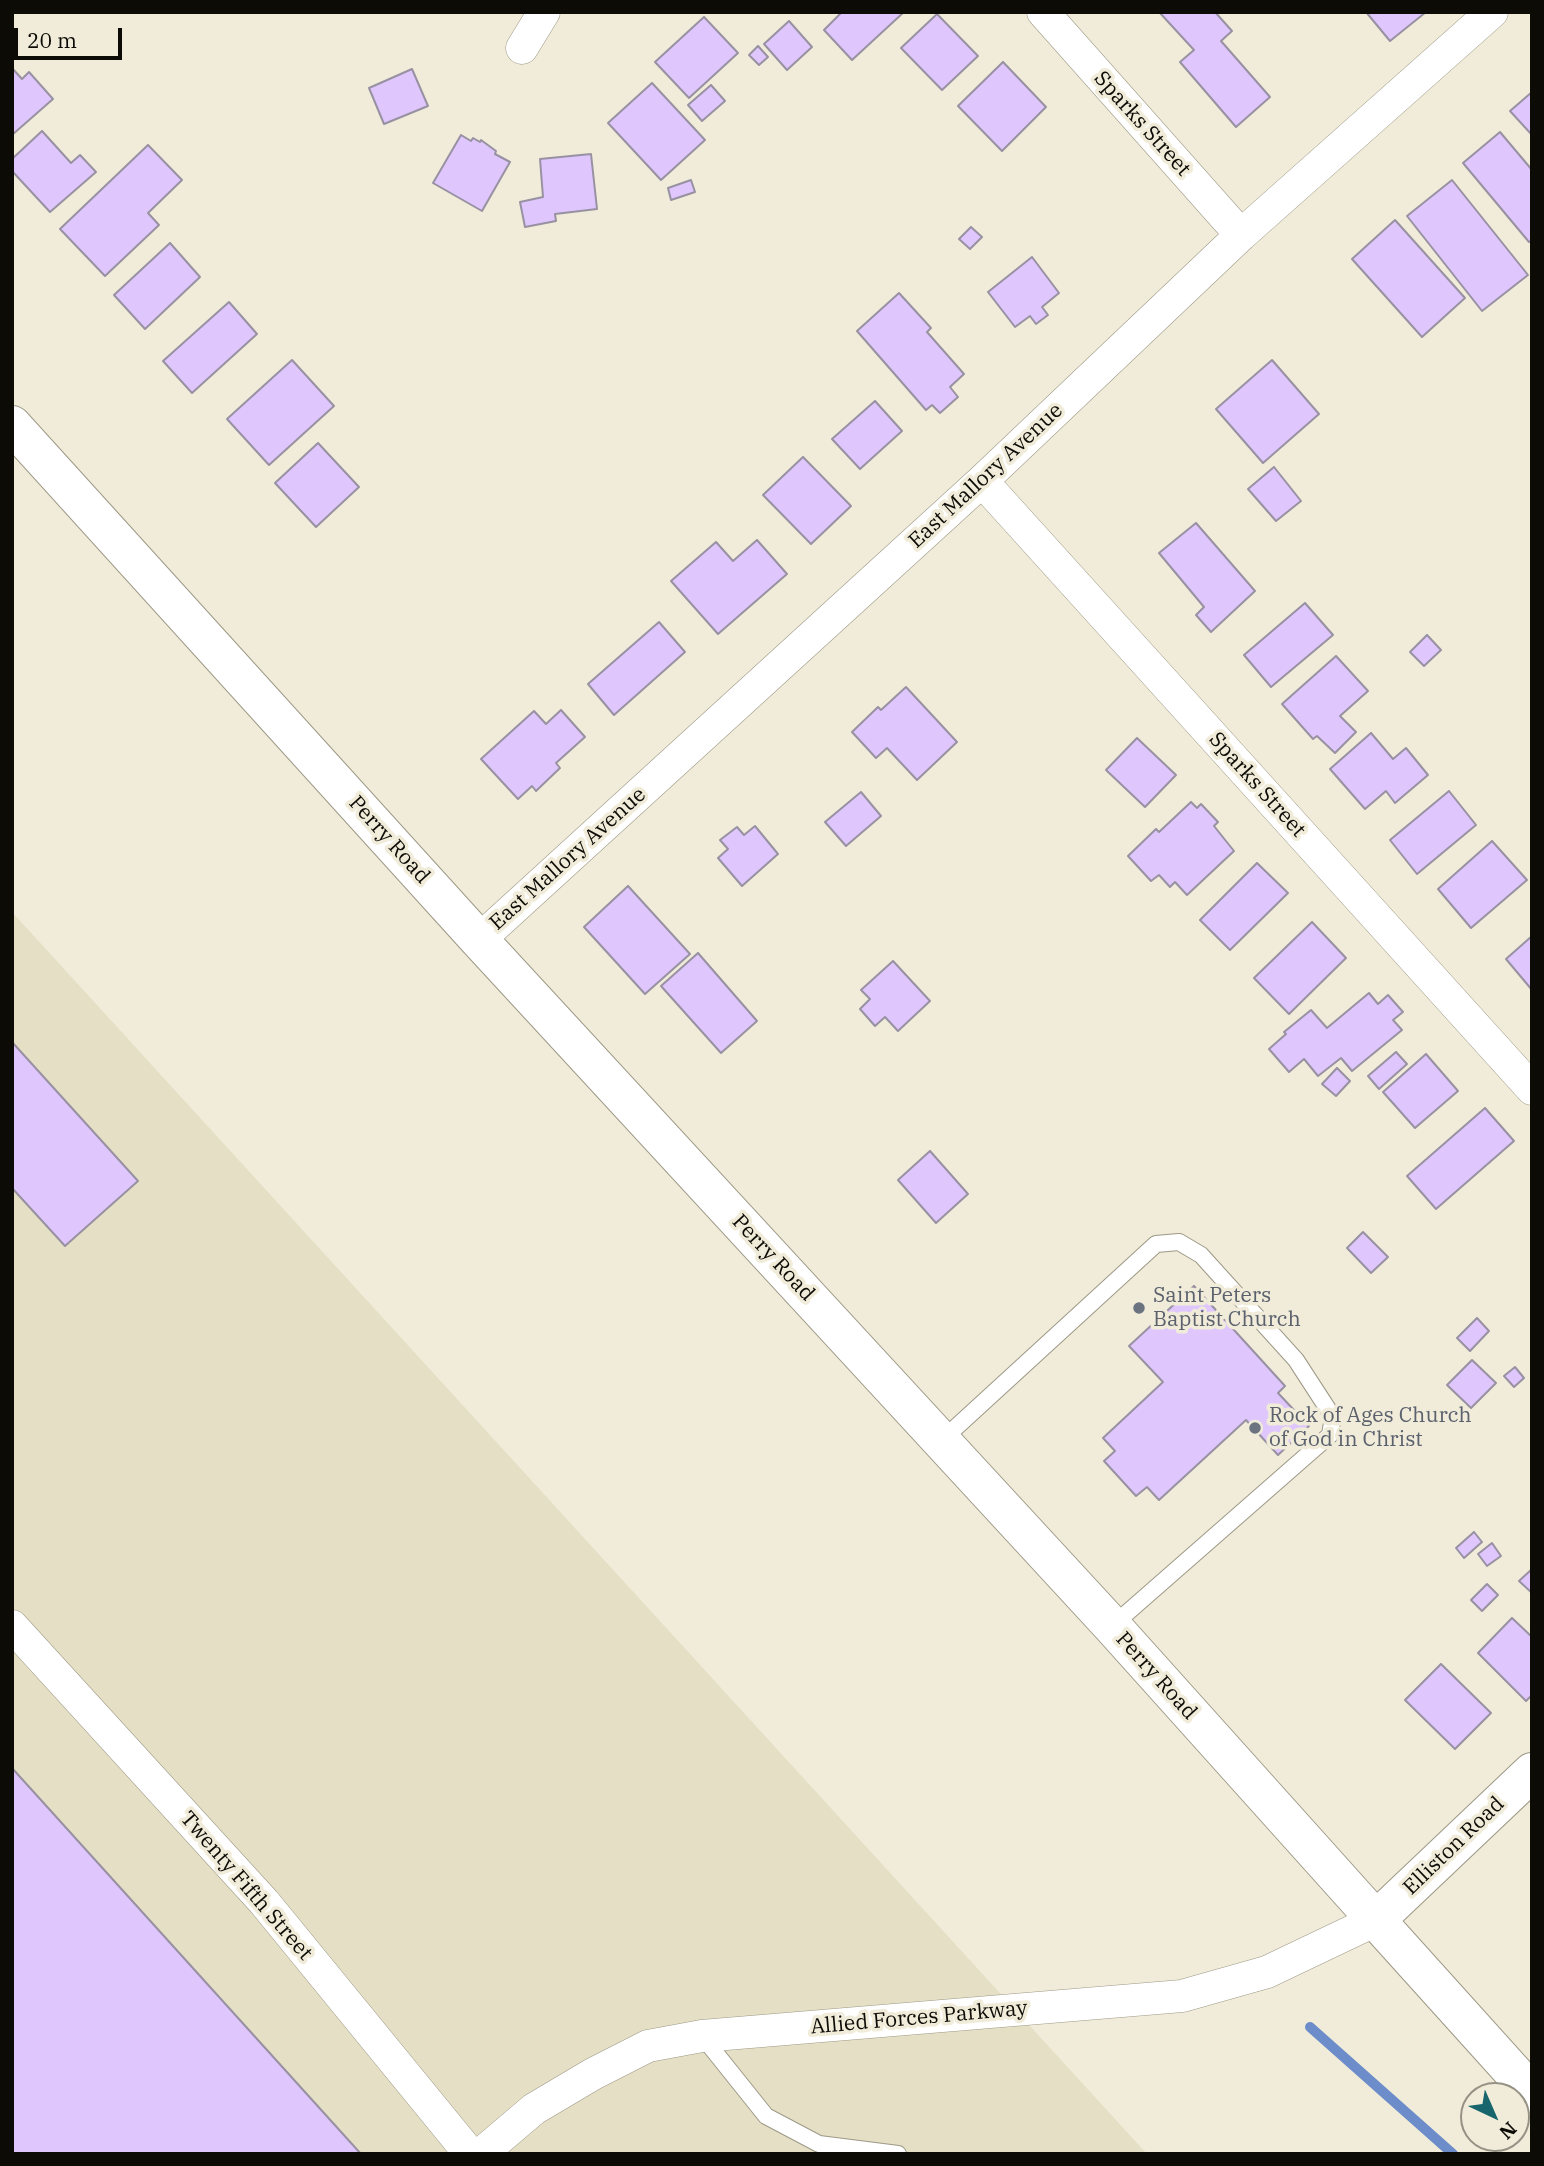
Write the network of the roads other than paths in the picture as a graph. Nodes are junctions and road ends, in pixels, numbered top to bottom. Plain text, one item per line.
1 (544, 12) edge
2 (1043, 12) edge
3 (1492, 12) edge
4 (522, 48) dead end
5 (1241, 235) junction
6 (12, 425) edge
7 (982, 481) junction
8 (479, 940) junction
9 (1532, 1089) edge
10 (941, 1441) junction
11 (12, 1626) edge
12 (1112, 1626) junction
13 (1532, 1772) edge
14 (1376, 1920) junction
15 (702, 2036) junction
16 (1532, 2093) edge
17 (822, 2149) edge
18 (470, 2154) edge
19 (481, 2154) edge
20 (898, 2154) edge

1 - 4 street
2 - 5 street, Sparks Street
3 - 5 street, East Mallory Avenue
5 - 7 street, East Mallory Avenue
6 - 8 street, Perry Road
7 - 8 street, East Mallory Avenue
7 - 9 street, Sparks Street
8 - 10 street, Perry Road
10 - 12 street, Perry Road
10 - 12 lane
11 - 18 street, Twenty Fifth Street
12 - 14 street, Perry Road
13 - 14 street, Elliston Road
14 - 15 street, Allied Forces Parkway
14 - 16 street, Perry Road
15 - 17 lane
15 - 19 street, Allied Forces Parkway
17 - 20 lane

